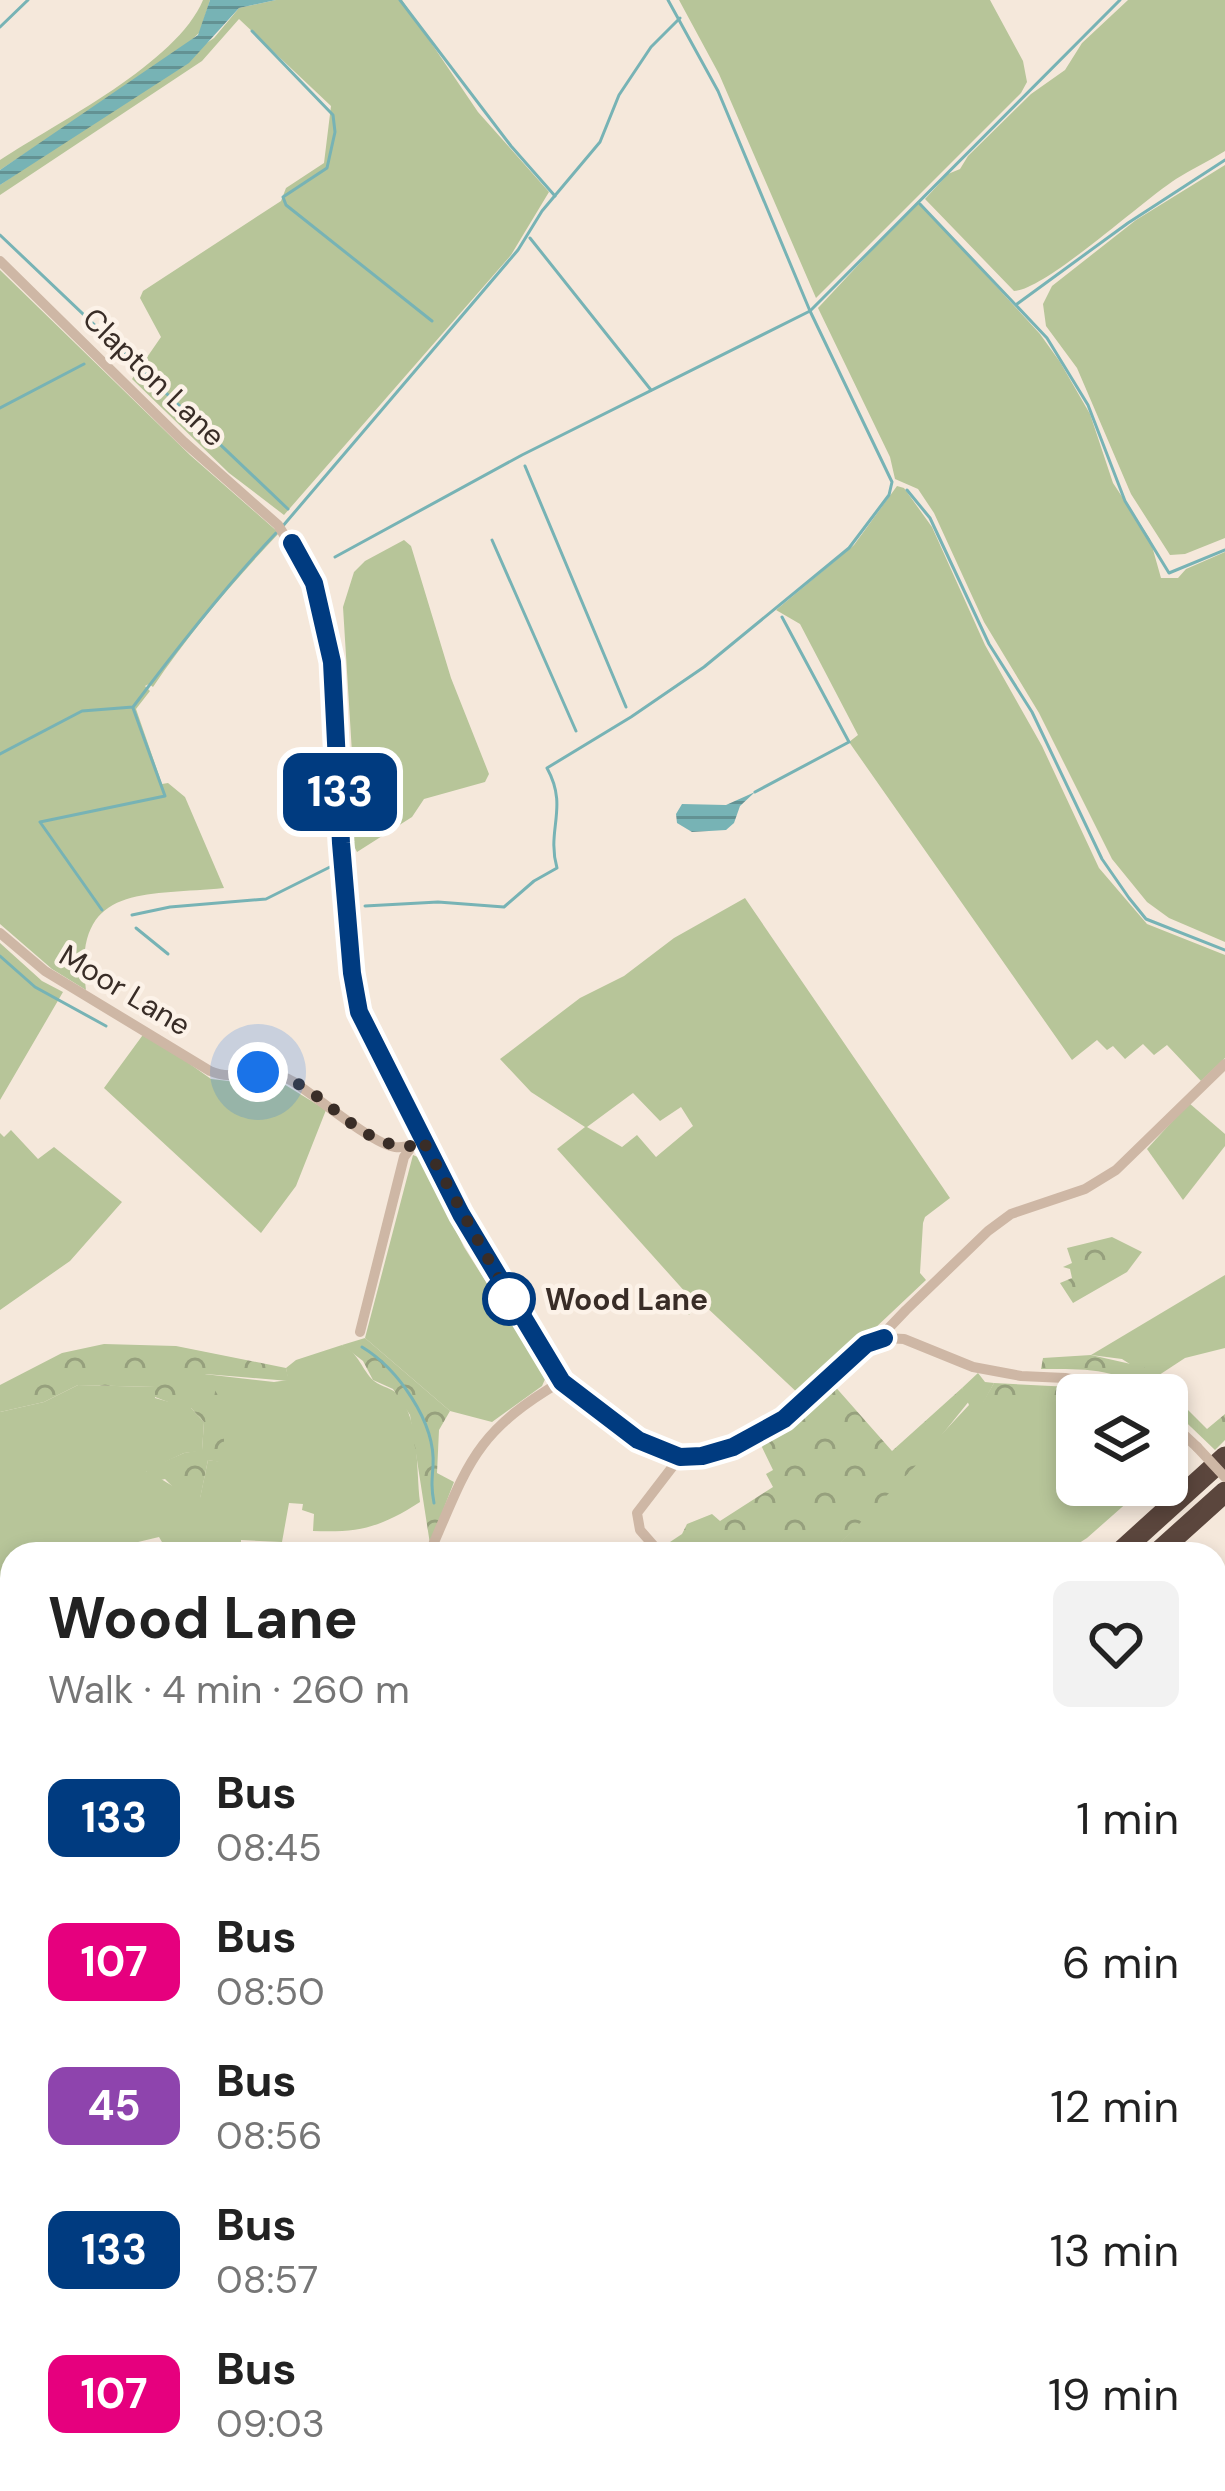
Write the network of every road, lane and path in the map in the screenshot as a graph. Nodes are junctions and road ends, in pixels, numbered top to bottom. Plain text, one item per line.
1 (0, 261) edge
2 (0, 933) edge
3 (1225, 1064) edge
4 (417, 1143) junction
5 (360, 1332) dead end
6 (884, 1338) junction
7 (1056, 1379) edge
8 (562, 1382) junction
9 (1188, 1438) edge
10 (680, 1457) junction
11 (1225, 1457) edge
12 (1225, 1477) edge
13 (1225, 1492) edge
14 (434, 1542) edge
15 (651, 1542) edge
16 (1131, 1542) edge
17 (1169, 1542) edge

1 - 4 street, Clapton Lane
2 - 4 street, Moor Lane
3 - 6 street
4 - 5 street
4 - 8 street
6 - 7 street
6 - 10 street
8 - 10 street
8 - 14 street
9 - 12 street, bridge
10 - 15 street
11 - 16 highway
13 - 17 highway

